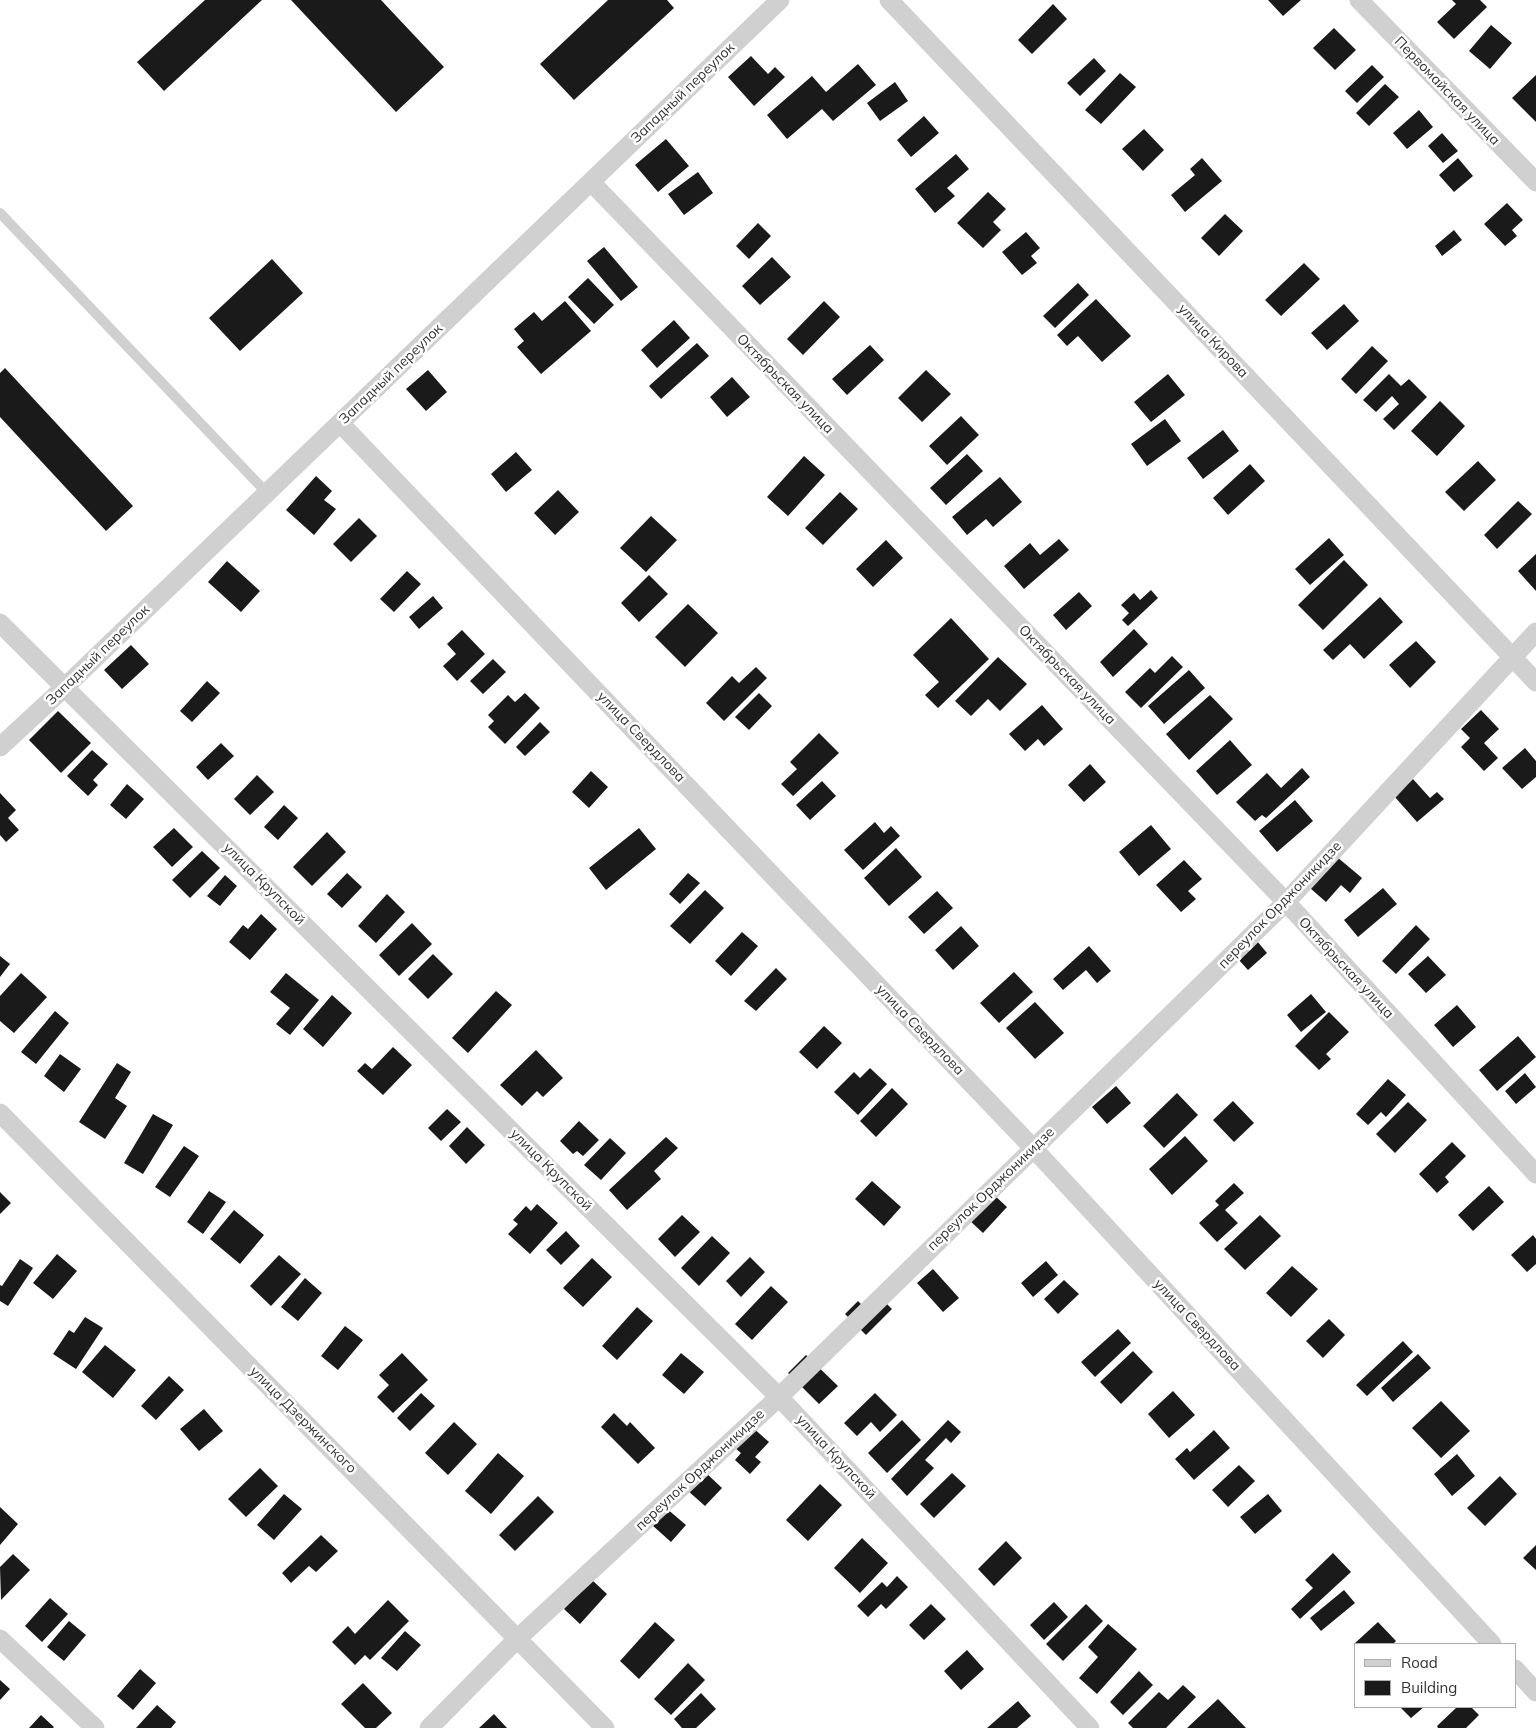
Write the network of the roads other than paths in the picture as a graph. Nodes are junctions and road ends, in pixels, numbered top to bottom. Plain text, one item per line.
1 (780, 0) edge
2 (889, 0) edge
3 (1359, 0) edge
4 (591, 182) junction
5 (1536, 182) edge
6 (0, 213) edge
7 (340, 423) junction
8 (267, 493) junction
9 (0, 623) edge
10 (1536, 632) edge
11 (1513, 658) junction
12 (1536, 682) edge
13 (66, 686) junction
14 (0, 747) edge
15 (1286, 902) junction
16 (0, 1113) edge
17 (1033, 1148) junction
18 (1536, 1174) edge
19 (779, 1396) junction
20 (518, 1638) junction
21 (0, 1639) edge
22 (1491, 1643) edge
23 (1516, 1670) edge
24 (1536, 1692) edge
25 (95, 1728) edge
26 (429, 1728) edge
27 (604, 1728) edge
28 (1090, 1728) edge

1 - 4 street, Западный переулок
2 - 11 street, улица Кирова
3 - 5 street, Первомайская улица
4 - 7 street, Западный переулок
4 - 15 street, Октябрьская улица
6 - 8 lane
7 - 8 street, Западный переулок
7 - 17 street, улица Свердлова
8 - 13 street, Западный переулок
9 - 13 street, улица Крупской
10 - 11 street, переулок Орджоникидзе
11 - 12 street, улица Кирова
11 - 15 street, переулок Орджоникидзе
13 - 14 street, Западный переулок
13 - 19 street, улица Крупской
15 - 17 street, переулок Орджоникидзе
15 - 18 street, Октябрьская улица
16 - 20 street, улица Дзержинского
17 - 19 street, переулок Орджоникидзе
17 - 22 street, улица Свердлова
19 - 20 street, переулок Орджоникидзе
19 - 28 street, улица Крупской
20 - 26 street, переулок Орджоникидзе
20 - 27 street, улица Дзержинского
21 - 25 street
23 - 24 street

